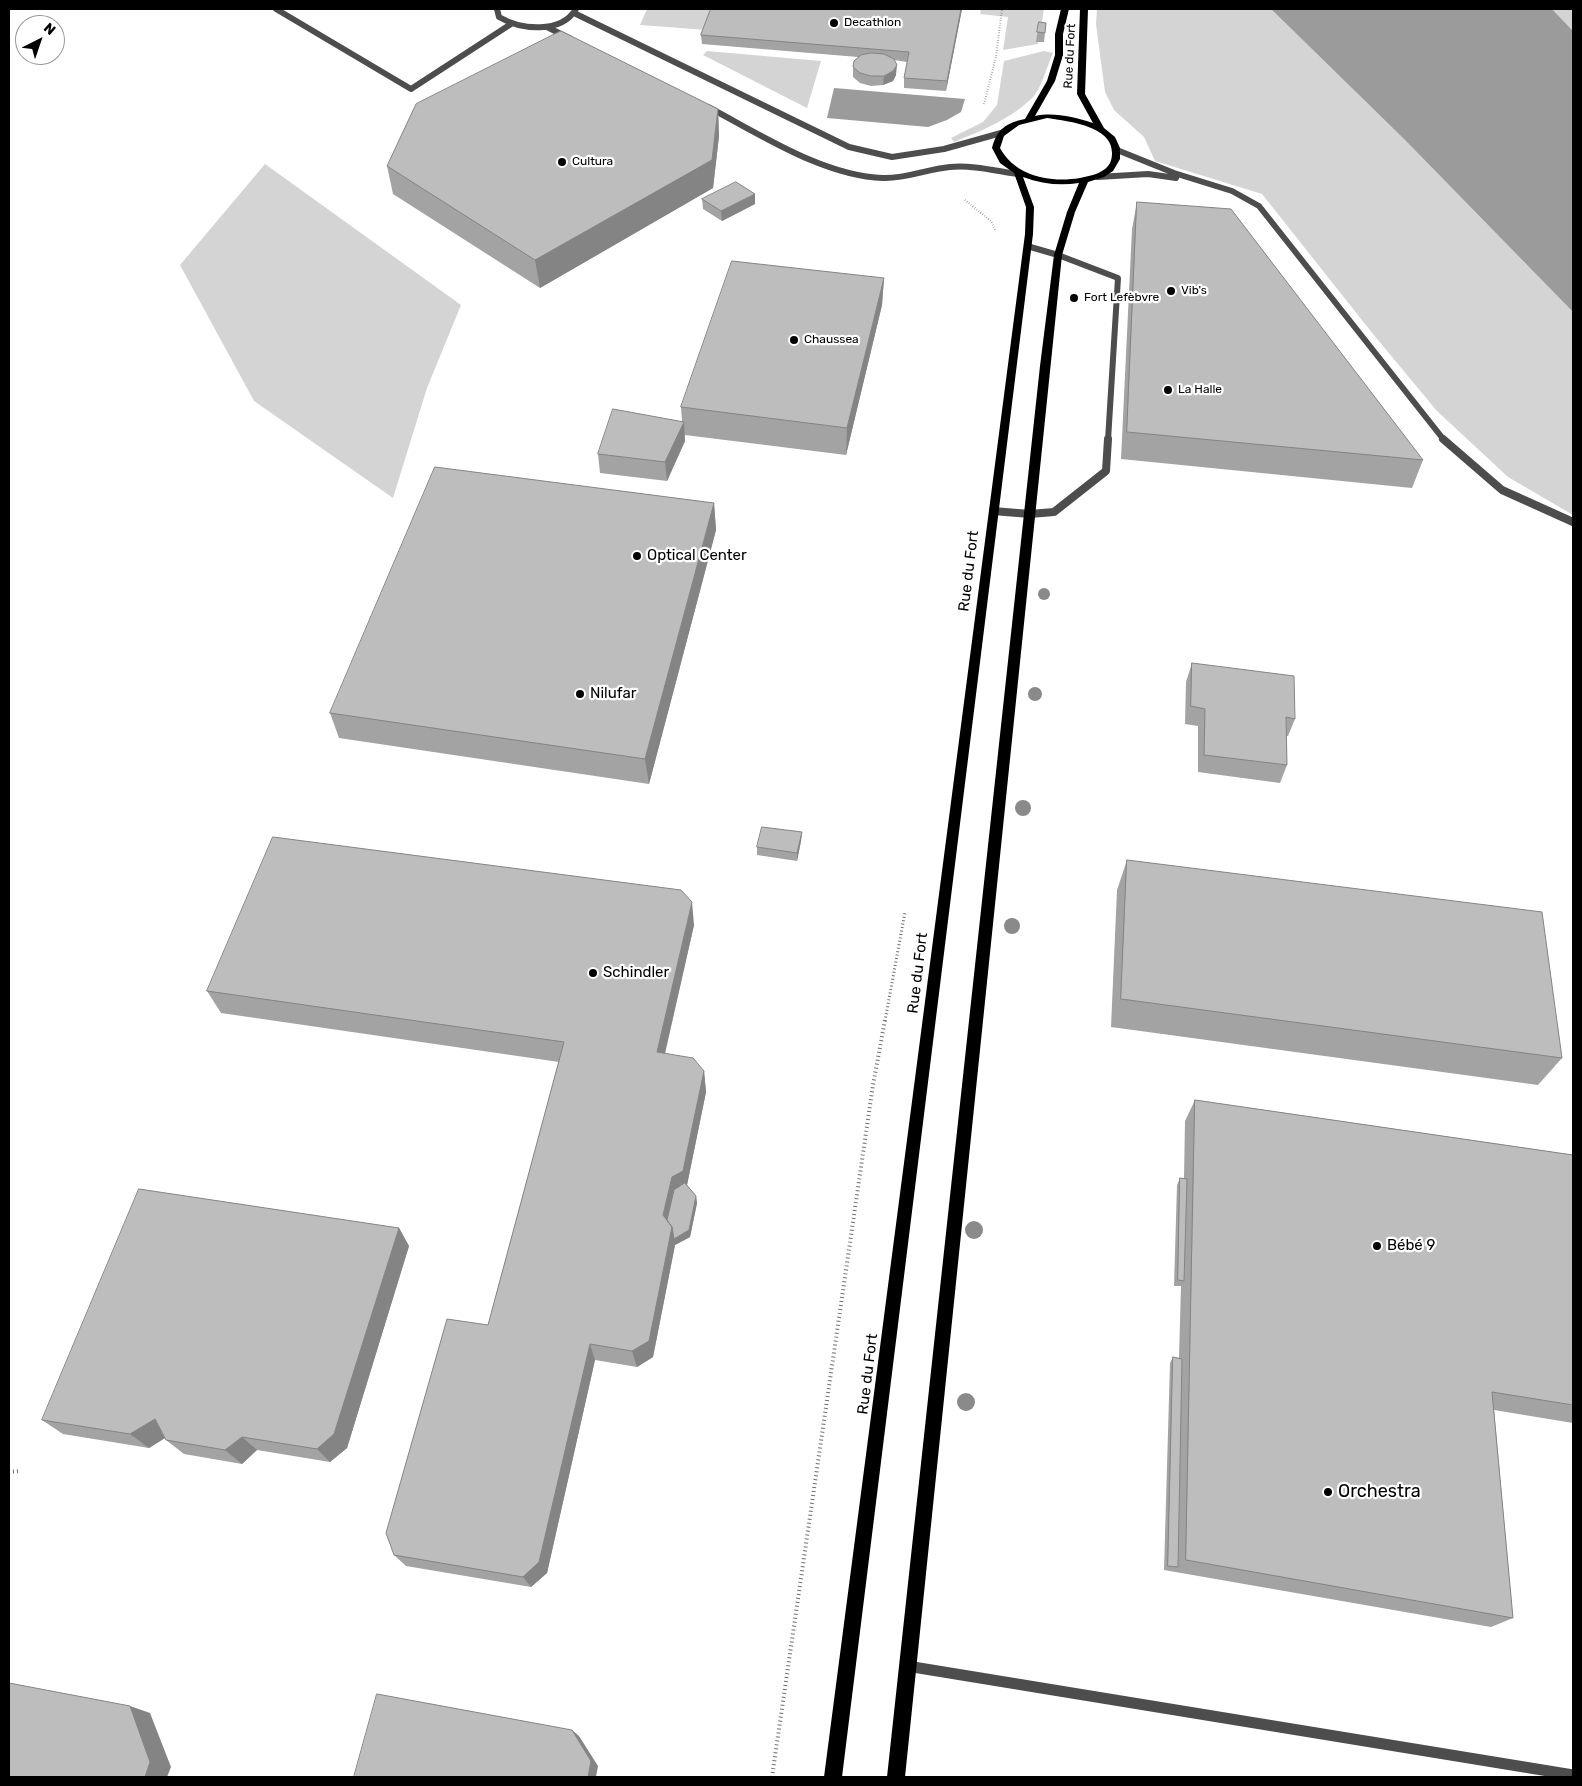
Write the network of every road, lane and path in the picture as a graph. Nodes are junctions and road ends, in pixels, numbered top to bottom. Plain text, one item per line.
1 (276, 9) edge
2 (496, 9) edge
3 (1002, 9) edge
4 (1065, 9) edge
5 (1084, 9) edge
6 (575, 11) edge
7 (511, 24) junction
8 (547, 27) junction
9 (576, 41) edge
10 (700, 103) edge
11 (982, 110) dead end
12 (1029, 119) junction
13 (1101, 130) junction
14 (1001, 133) junction
15 (1117, 150) junction
16 (1018, 174) junction
17 (1098, 177) junction
18 (1084, 182) junction
19 (1213, 185) junction
20 (962, 198) dead end
21 (999, 237) dead end
22 (1027, 246) junction
23 (1058, 255) junction
24 (993, 511) junction
25 (1030, 514) junction
26 (1573, 522) edge
27 (905, 910) dead end
28 (20, 1471) dead end
29 (9, 1472) edge
30 (907, 1666) junction
31 (1573, 1775) edge
32 (772, 1777) edge
33 (833, 1777) edge
34 (896, 1777) edge

1 - 7 lane
2 - 7 lane
3 - 11 path
4 - 12 main road, Rue du Fort
5 - 13 main road, Rue du Fort
6 - 8 lane
6 - 14 lane
7 - 8 lane
8 - 9 lane
10 - 16 lane
12 - 13 main road, Rue du Fort
12 - 14 main road, Rue du Fort
13 - 15 main road, Rue du Fort
14 - 16 main road, Rue du Fort
15 - 17 main road, Rue du Fort
15 - 19 lane
16 - 18 main road, Rue du Fort
16 - 22 main road, Rue du Fort
17 - 18 main road, Rue du Fort
17 - 19 lane
18 - 23 main road
19 - 26 lane
20 - 21 path
22 - 23 lane
22 - 24 main road, Rue du Fort
23 - 25 main road
23 - 25 lane
24 - 25 lane
24 - 33 main road, Rue du Fort
25 - 30 main road
27 - 32 path
28 - 29 path
30 - 31 lane
30 - 34 main road

